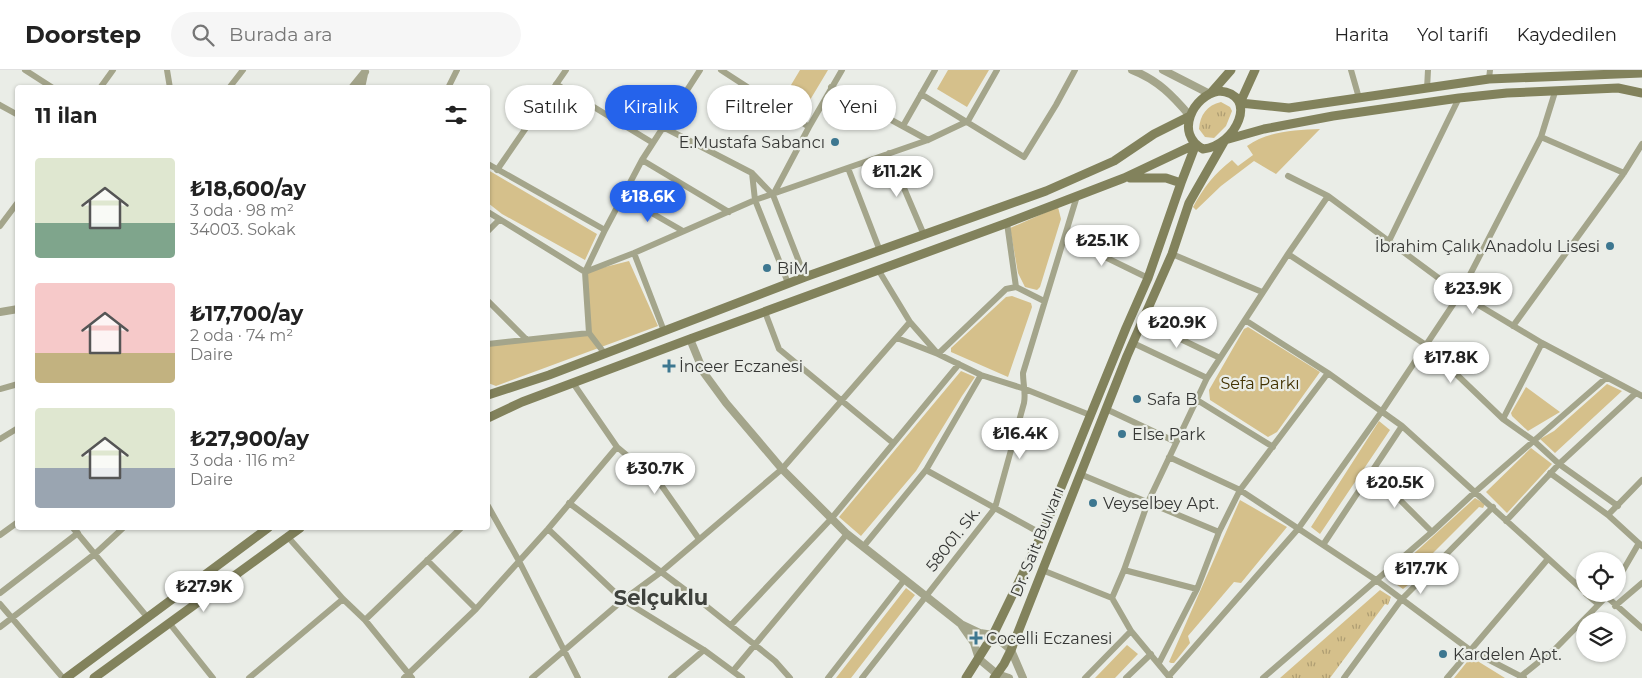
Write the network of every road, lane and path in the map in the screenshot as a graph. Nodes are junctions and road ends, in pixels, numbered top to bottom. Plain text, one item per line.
1 (25, 70) edge
2 (167, 70) edge
3 (243, 70) edge
4 (458, 70) edge
5 (566, 70) edge
6 (700, 70) edge
7 (721, 70) edge
8 (842, 70) edge
9 (935, 70) edge
10 (996, 70) edge
11 (1075, 70) edge
12 (1132, 70) edge
13 (1163, 70) edge
14 (1231, 70) edge
15 (1255, 70) edge
16 (1351, 70) edge
17 (1428, 70) edge
18 (110, 71) edge
19 (365, 71) edge
20 (1556, 73) edge
21 (1633, 73) edge
22 (1490, 74) edge
23 (556, 84) junction
24 (48, 85) edge
25 (102, 85) edge
26 (170, 85) edge
27 (231, 85) edge
28 (354, 85) edge
29 (362, 85) edge
30 (450, 85) edge
31 (690, 85) edge
32 (744, 85) edge
33 (833, 85) edge
34 (1427, 89) junction
35 (1555, 92) junction
36 (921, 94) junction
37 (1210, 94) junction
38 (1642, 94) edge
39 (1359, 98) junction
40 (1458, 98) junction
41 (1240, 103) junction
42 (822, 104) edge
43 (0, 105) edge
44 (15, 113) edge
45 (1190, 116) junction
46 (968, 121) junction
47 (812, 122) edge
48 (896, 122) edge
49 (903, 126) junction
50 (661, 130) edge
51 (669, 130) edge
52 (807, 130) edge
53 (1541, 137) junction
54 (928, 140) junction
55 (1225, 140) junction
56 (653, 143) junction
57 (1196, 144) junction
58 (1642, 144) edge
59 (889, 154) junction
60 (642, 160) junction
61 (490, 166) edge
62 (848, 168) junction
63 (496, 170) junction
64 (752, 173) junction
65 (1624, 173) junction
66 (1288, 176) dead end
67 (1124, 178) junction
68 (1181, 183) junction
69 (774, 195) junction
70 (622, 196) junction
71 (1077, 196) junction
72 (1328, 196) junction
73 (755, 200) junction
74 (15, 206) edge
75 (729, 212) junction
76 (490, 213) edge
77 (499, 220) junction
78 (1007, 224) junction
79 (0, 226) edge
80 (490, 229) edge
81 (605, 230) junction
82 (683, 231) junction
83 (924, 235) junction
84 (1066, 238) junction
85 (1389, 241) junction
86 (880, 251) junction
87 (634, 253) junction
88 (1172, 254) junction
89 (1288, 254) junction
90 (879, 270) junction
91 (585, 272) junction
92 (805, 277) junction
93 (1148, 278) junction
94 (788, 283) junction
95 (1016, 287) junction
96 (1262, 292) junction
97 (1460, 294) junction
98 (1044, 301) junction
99 (490, 303) edge
100 (15, 311) edge
101 (0, 312) edge
102 (764, 312) junction
103 (1246, 320) junction
104 (1143, 321) junction
105 (910, 322) junction
106 (1513, 326) junction
107 (664, 331) junction
108 (589, 332) junction
109 (897, 338) junction
110 (526, 339) junction
111 (690, 339) junction
112 (1133, 343) junction
113 (1542, 343) junction
114 (490, 344) edge
115 (1426, 345) junction
116 (605, 354) junction
117 (938, 354) junction
118 (1220, 358) junction
119 (959, 364) junction
120 (1328, 372) junction
121 (981, 374) junction
122 (1206, 378) junction
123 (1606, 378) junction
124 (573, 383) junction
125 (15, 385) edge
126 (0, 389) edge
127 (1025, 389) junction
128 (490, 391) edge
129 (497, 393) junction
130 (1639, 394) edge
131 (490, 395) edge
132 (843, 400) junction
133 (1197, 400) junction
134 (1106, 409) junction
135 (1382, 410) junction
136 (1090, 415) junction
137 (490, 417) edge
138 (1503, 420) junction
139 (1402, 426) junction
140 (15, 430) edge
141 (0, 439) edge
142 (1534, 441) junction
143 (1176, 442) junction
144 (893, 443) junction
145 (617, 447) junction
146 (1273, 447) junction
147 (1169, 457) junction
148 (1560, 464) junction
149 (782, 469) junction
150 (926, 470) junction
151 (1372, 472) junction
152 (1550, 473) junction
153 (1080, 474) junction
154 (1642, 480) edge
155 (1240, 490) junction
156 (1475, 492) junction
157 (1148, 502) junction
158 (570, 503) junction
159 (1618, 506) junction
160 (1493, 507) junction
161 (995, 508) junction
162 (490, 509) edge
163 (1608, 515) junction
164 (831, 519) junction
165 (1506, 520) junction
166 (15, 524) edge
167 (548, 529) junction
168 (1298, 529) junction
169 (75, 530) edge
170 (121, 530) edge
171 (265, 530) edge
172 (297, 530) edge
173 (458, 530) edge
174 (1219, 532) junction
175 (1432, 532) junction
176 (78, 533) junction
177 (847, 534) junction
178 (1042, 534) junction
179 (0, 535) edge
180 (287, 536) junction
181 (699, 538) junction
182 (1323, 545) junction
183 (1640, 545) edge
184 (863, 547) junction
185 (96, 553) junction
186 (427, 560) junction
187 (519, 560) junction
188 (1547, 560) junction
189 (1626, 567) edge
190 (1042, 570) junction
191 (1124, 570) junction
192 (661, 572) junction
193 (905, 579) junction
194 (1376, 580) junction
195 (1642, 583) edge
196 (1576, 585) edge
197 (1197, 589) junction
198 (0, 593) edge
199 (927, 596) junction
200 (1112, 598) junction
201 (343, 599) junction
202 (624, 600) junction
203 (1401, 600) junction
204 (1612, 602) edge
205 (0, 604) edge
206 (1598, 604) edge
207 (1615, 606) junction
208 (476, 609) junction
209 (12, 618) junction
210 (148, 618) junction
211 (365, 620) junction
212 (170, 624) junction
213 (961, 624) junction
214 (731, 626) junction
215 (0, 627) edge
216 (1642, 628) edge
217 (1131, 631) junction
218 (993, 635) junction
219 (755, 644) junction
220 (704, 650) junction
221 (1011, 650) junction
222 (1470, 650) junction
223 (564, 652) junction
224 (1152, 654) junction
225 (979, 659) junction
226 (1159, 663) junction
227 (733, 671) junction
228 (996, 676) edge
229 (408, 677) edge
230 (1169, 677) edge
231 (1522, 677) edge
232 (65, 678) edge
233 (94, 678) edge
234 (214, 678) edge
235 (249, 678) edge
236 (532, 678) edge
237 (578, 678) edge
238 (671, 678) edge
239 (742, 678) edge
240 (790, 678) edge
241 (828, 678) edge
242 (862, 678) edge
243 (966, 678) edge
244 (1009, 678) edge
245 (1023, 678) edge
246 (1085, 678) edge
247 (1126, 678) edge
248 (1263, 678) edge
249 (1344, 678) edge
250 (1447, 678) edge

1 - 24 street
2 - 26 street
3 - 27 street
4 - 30 street
5 - 23 street
6 - 31 street
7 - 32 street
8 - 33 street
9 - 36 street
10 - 46 street
11 - 46 street
12 - 45 street
13 - 37 street
14 - 37 main road
15 - 41 main road
16 - 39 street
17 - 34 street
18 - 25 street
19 - 28 street
19 - 29 street
20 - 21 main road
20 - 22 main road
22 - 34 main road
23 - 56 street
23 - 63 street
34 - 39 main road
35 - 38 main road
35 - 40 main road
35 - 53 street
36 - 46 street
36 - 49 street
37 - 41 main road
37 - 45 main road
39 - 41 main road
40 - 55 main road
40 - 85 street
41 - 55 main road
42 - 47 street
43 - 44 street
45 - 57 main road
45 - 83 main road
46 - 54 street
48 - 49 street
49 - 54 street
50 - 56 street
51 - 64 street
52 - 69 street
53 - 65 street
53 - 97 street
54 - 59 street
55 - 57 main road
55 - 88 main road, Dr. Sait Bulvarı
56 - 60 street
57 - 67 main road
57 - 68 main road, Dr. Sait Bulvarı
58 - 65 street
59 - 62 street
59 - 83 street
60 - 70 street
60 - 75 street
61 - 63 street
62 - 69 street
62 - 86 street
63 - 81 street
64 - 69 street
64 - 73 street
65 - 106 street
66 - 72 street
67 - 68 main road
67 - 71 main road
68 - 93 main road, Dr. Sait Bulvarı
69 - 73 street
69 - 92 street
70 - 81 street
70 - 82 street
71 - 78 main road
71 - 84 street, 58001. Sk.
72 - 85 street
72 - 89 street
73 - 75 street
73 - 94 street
74 - 79 street
75 - 82 street
76 - 77 street
77 - 80 street
77 - 91 street
78 - 90 main road
78 - 95 street
81 - 91 street
82 - 87 street
83 - 86 main road
84 - 93 street
84 - 98 street, 58001. Sk.
85 - 97 street
86 - 92 main road
87 - 91 street
87 - 107 street
88 - 96 street
88 - 104 main road, Dr. Sait Bulvarı
89 - 96 street
89 - 115 street
90 - 102 main road
90 - 105 street
91 - 108 street
92 - 94 main road
93 - 136 main road, Dr. Sait Bulvarı
94 - 107 main road
95 - 98 street
95 - 117 street
96 - 103 street
97 - 106 street
97 - 115 street
98 - 127 street, 58001. Sk.
99 - 110 street
100 - 101 street
102 - 111 main road
102 - 132 street
103 - 118 street
103 - 120 street
104 - 112 main road, Dr. Sait Bulvarı
104 - 118 street
105 - 109 street
105 - 117 street
106 - 113 street
107 - 116 main road
108 - 110 street
108 - 116 street
109 - 117 street
109 - 132 street
110 - 114 street
111 - 124 main road
111 - 149 street
112 - 122 street
112 - 134 main road, Dr. Sait Bulvarı
113 - 123 street
113 - 138 street
115 - 135 street
115 - 138 street
116 - 129 main road
117 - 119 street
118 - 122 street
119 - 121 street
119 - 144 street
120 - 135 street
120 - 146 street
121 - 127 street
121 - 150 street
122 - 133 street
123 - 130 street
123 - 142 street
124 - 137 main road
124 - 145 street
125 - 126 street
127 - 136 street
127 - 161 street, 58001. Sk.
128 - 129 street
129 - 131 main road
130 - 148 street
132 - 144 street
132 - 149 street
133 - 143 street
133 - 146 street
134 - 143 street
134 - 153 main road, Dr. Sait Bulvarı
135 - 139 street
135 - 168 street
136 - 178 main road, Dr. Sait Bulvarı
138 - 142 street
139 - 151 street
139 - 156 street
140 - 141 street
142 - 148 street
142 - 156 street
143 - 147 street
144 - 164 street
145 - 158 street
145 - 181 street
146 - 155 street
147 - 155 street
147 - 157 street
148 - 152 street
148 - 159 street
149 - 164 street
149 - 181 street
150 - 161 street
150 - 184 street
151 - 175 street
151 - 182 street
152 - 163 street
152 - 165 street
153 - 157 street
153 - 190 main road, Dr. Sait Bulvarı
154 - 159 street
155 - 168 street
155 - 174 street
156 - 160 street
156 - 175 street
157 - 174 street
157 - 191 street
158 - 167 street
158 - 192 street
159 - 163 street
160 - 165 street
160 - 203 street
161 - 178 street
161 - 199 street, 58001. Sk.
162 - 187 street
163 - 183 street
164 - 177 street
164 - 214 street
165 - 188 street
166 - 179 street
167 - 187 street
167 - 202 street
168 - 182 street
168 - 230 street
169 - 176 street
170 - 185 street
171 - 210 main road
172 - 180 main road
173 - 186 street
174 - 197 street
175 - 194 street
176 - 185 street
176 - 198 street
177 - 184 street
177 - 219 street
178 - 218 main road, Dr. Sait Bulvarı
180 - 201 street
180 - 212 main road
181 - 192 street
182 - 194 street
183 - 189 street
184 - 193 street
185 - 209 street
185 - 210 street
186 - 208 street
186 - 211 street
187 - 208 street
187 - 223 street
188 - 196 street
188 - 222 street
190 - 200 street
190 - 221 main road, Dr. Sait Bulvarı
191 - 197 street
191 - 200 street
192 - 202 street
192 - 214 street
193 - 199 street
193 - 241 street
194 - 203 street
194 - 248 street
195 - 207 street
197 - 226 street
199 - 213 street
199 - 242 street, 58001. Sk.
200 - 217 street
201 - 211 street
201 - 235 street
202 - 220 street
202 - 223 street
203 - 222 street
203 - 249 street
204 - 207 street
205 - 209 street
206 - 231 street
207 - 216 street
208 - 229 street
209 - 215 street
209 - 232 street
210 - 232 main road
211 - 229 street
212 - 233 main road
212 - 234 street
213 - 218 street
213 - 225 street
214 - 219 street
217 - 224 street
217 - 246 street
218 - 221 street
218 - 225 main road, Dr. Sait Bulvarı
219 - 227 street
219 - 240 street
220 - 227 street
220 - 238 street
221 - 228 main road, Dr. Sait Bulvarı
221 - 245 street
222 - 231 street
222 - 250 street
223 - 236 street
223 - 237 street
224 - 226 street
224 - 247 street
225 - 228 street
225 - 243 main road, Dr. Sait Bulvarı
226 - 230 street
227 - 239 street
228 - 244 street

